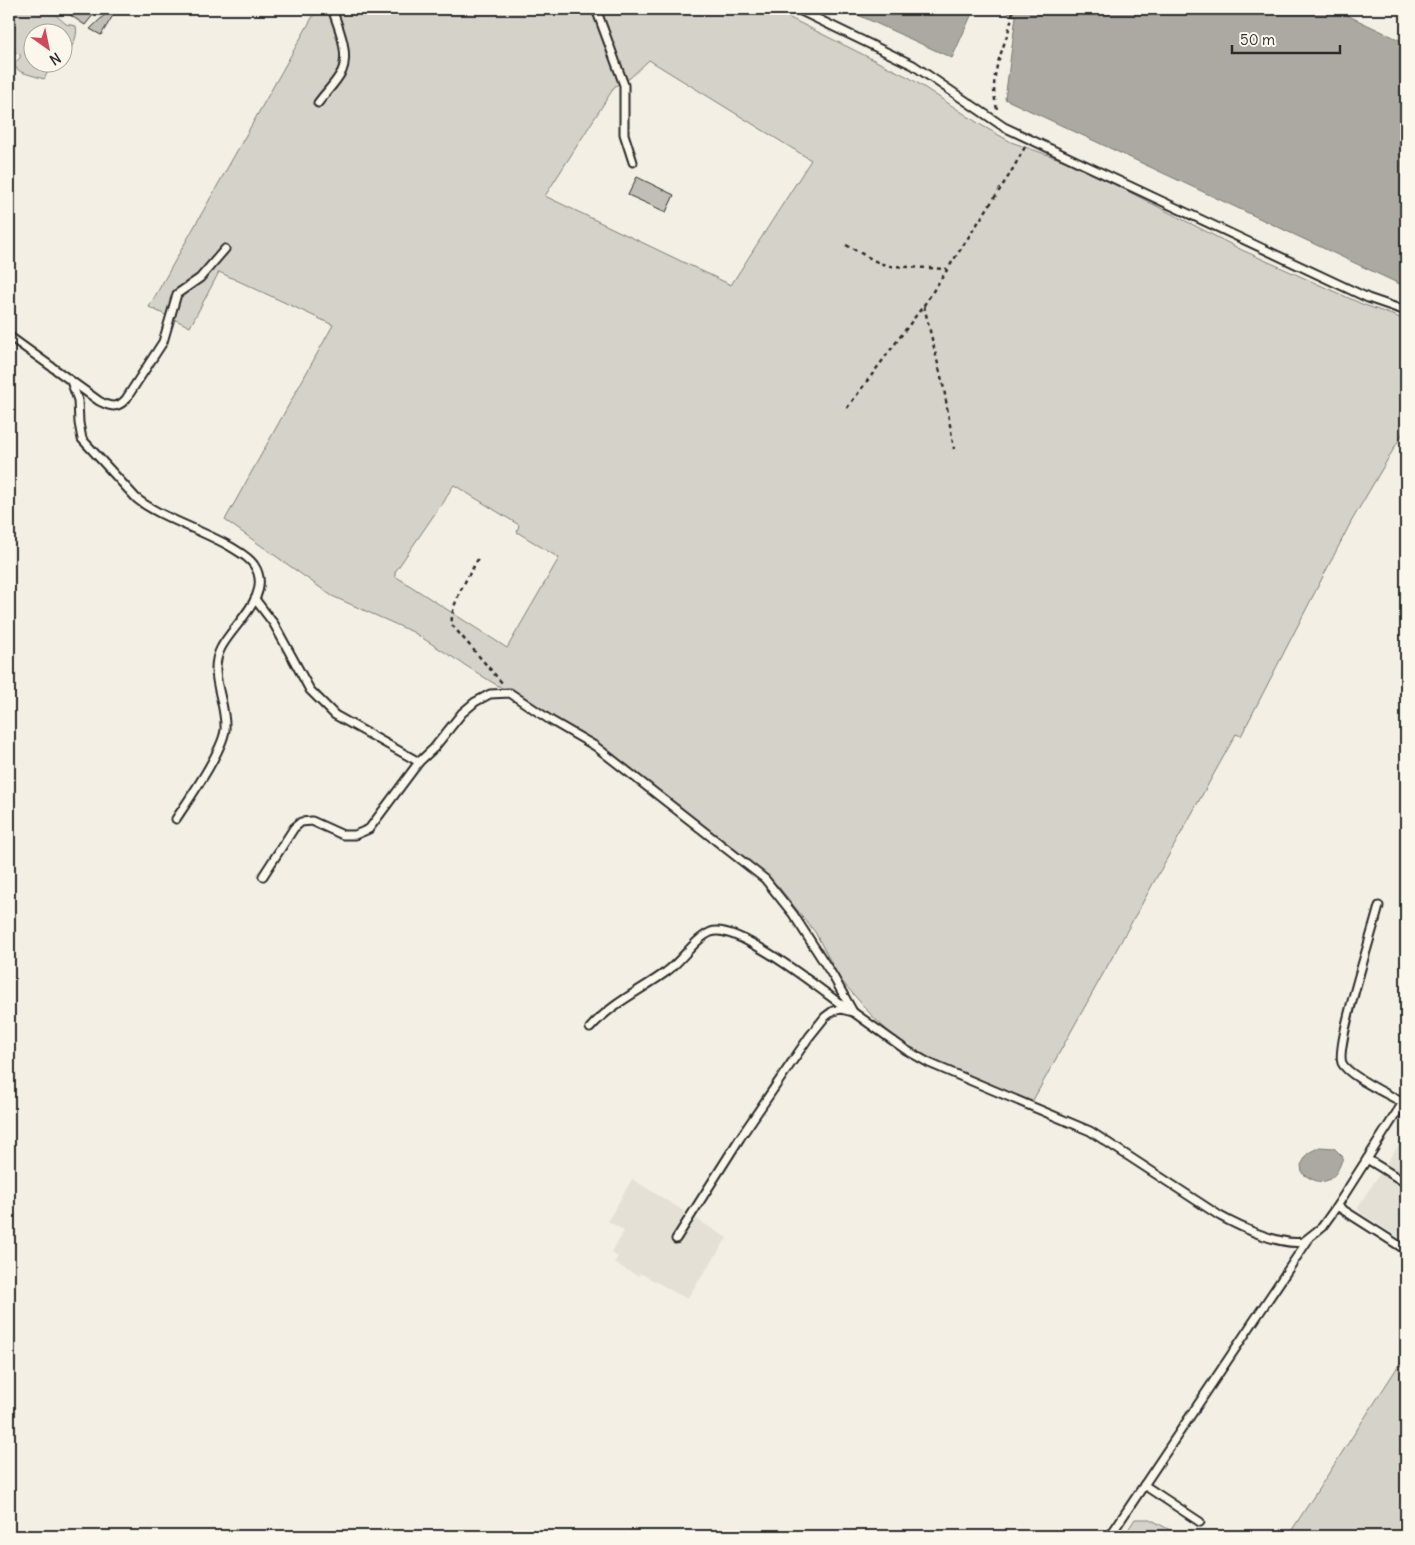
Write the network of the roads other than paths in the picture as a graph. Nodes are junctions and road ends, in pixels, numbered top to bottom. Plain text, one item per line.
1 (332, 9) edge
2 (596, 9) edge
3 (797, 9) edge
4 (318, 103) dead end
5 (633, 162) dead end
6 (225, 250) dead end
7 (1406, 311) edge
8 (9, 336) edge
9 (71, 381) junction
10 (255, 599) junction
11 (419, 762) junction
12 (176, 820) dead end
13 (263, 876) dead end
14 (1379, 906) dead end
15 (850, 1011) junction
16 (590, 1028) dead end
17 (1405, 1100) edge
18 (1367, 1159) junction
19 (1406, 1183) edge
20 (1337, 1206) junction
21 (676, 1239) dead end
22 (1308, 1240) junction
23 (1406, 1250) edge
24 (1144, 1485) junction
25 (1200, 1522) dead end
26 (1110, 1536) edge

1 - 4 lane
2 - 5 lane
3 - 7 lane
6 - 9 lane
8 - 9 lane
9 - 10 lane
10 - 11 lane
10 - 12 lane
11 - 13 lane
11 - 15 lane
14 - 17 lane
15 - 16 lane
15 - 21 lane
15 - 22 lane
17 - 18 lane
18 - 19 lane
18 - 20 lane
20 - 22 lane
20 - 23 lane
22 - 24 lane
24 - 25 lane
24 - 26 lane

